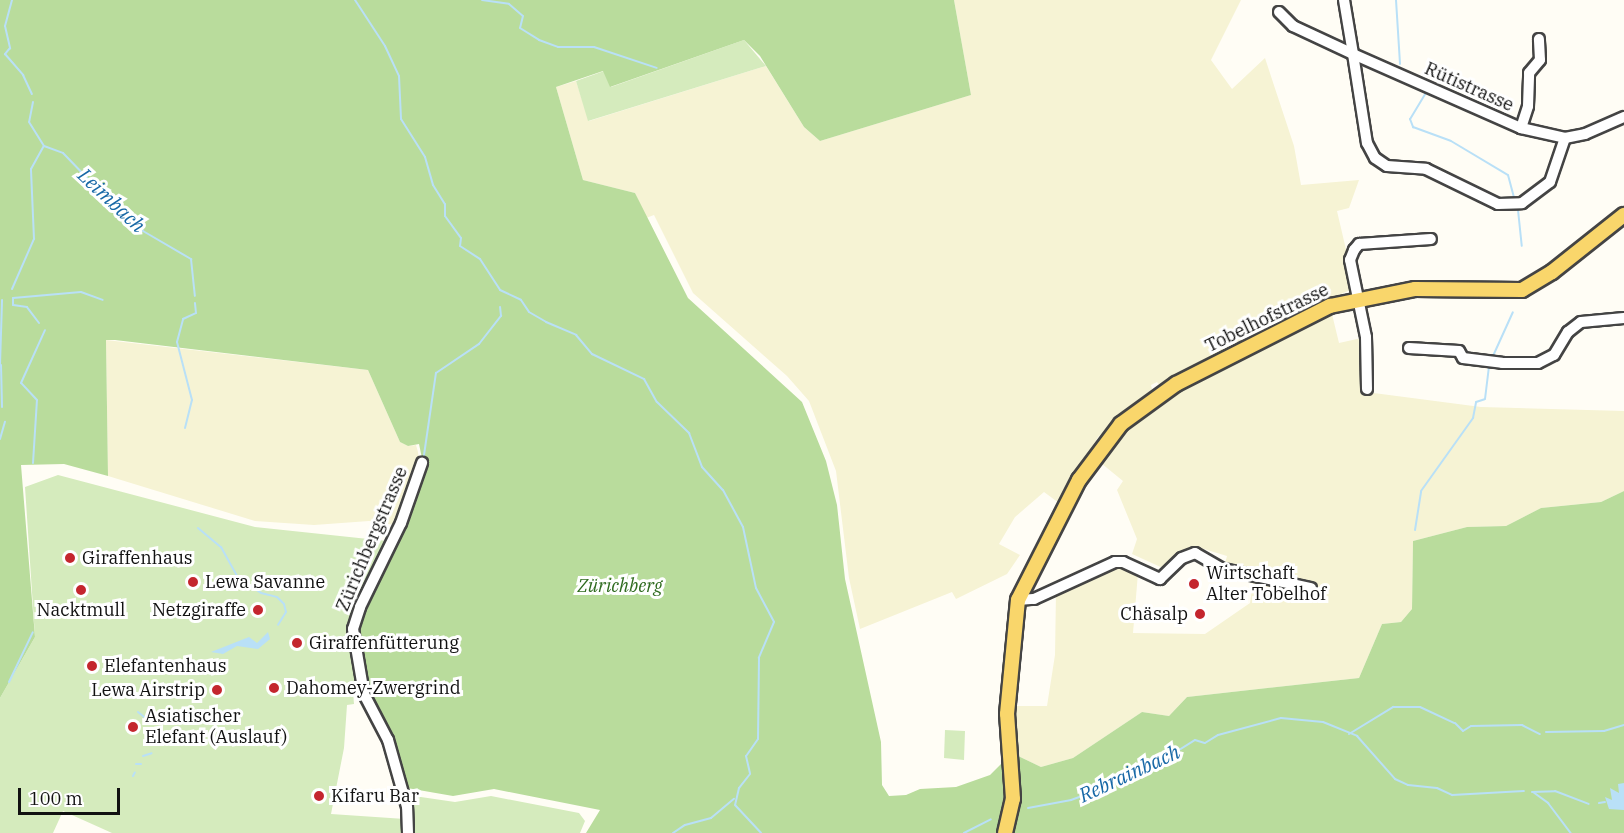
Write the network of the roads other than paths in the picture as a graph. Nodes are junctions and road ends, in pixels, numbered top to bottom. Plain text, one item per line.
1 (1344, 0) edge
2 (1279, 12) dead end
3 (1539, 39) dead end
4 (1353, 54) junction
5 (1624, 117) edge
6 (1521, 128) junction
7 (1566, 138) junction
8 (1624, 215) edge
9 (1431, 239) dead end
10 (1359, 298) junction
11 (1624, 318) edge
12 (1409, 348) dead end
13 (1367, 389) dead end
14 (422, 463) dead end
15 (1311, 588) dead end
16 (1018, 600) junction
17 (408, 833) edge
18 (1005, 833) edge

1 - 4 street
2 - 4 street, Rütistrasse
3 - 6 street
4 - 6 street, Rütistrasse
4 - 7 street
5 - 7 street, Rütistrasse
6 - 7 street, Rütistrasse
8 - 10 main road, Tobelhofstrasse
9 - 10 street
10 - 13 street
10 - 16 main road, Tobelhofstrasse
11 - 12 street
14 - 17 street, Zürichbergstrasse
15 - 16 street
16 - 18 main road, Tobelhofstrasse

